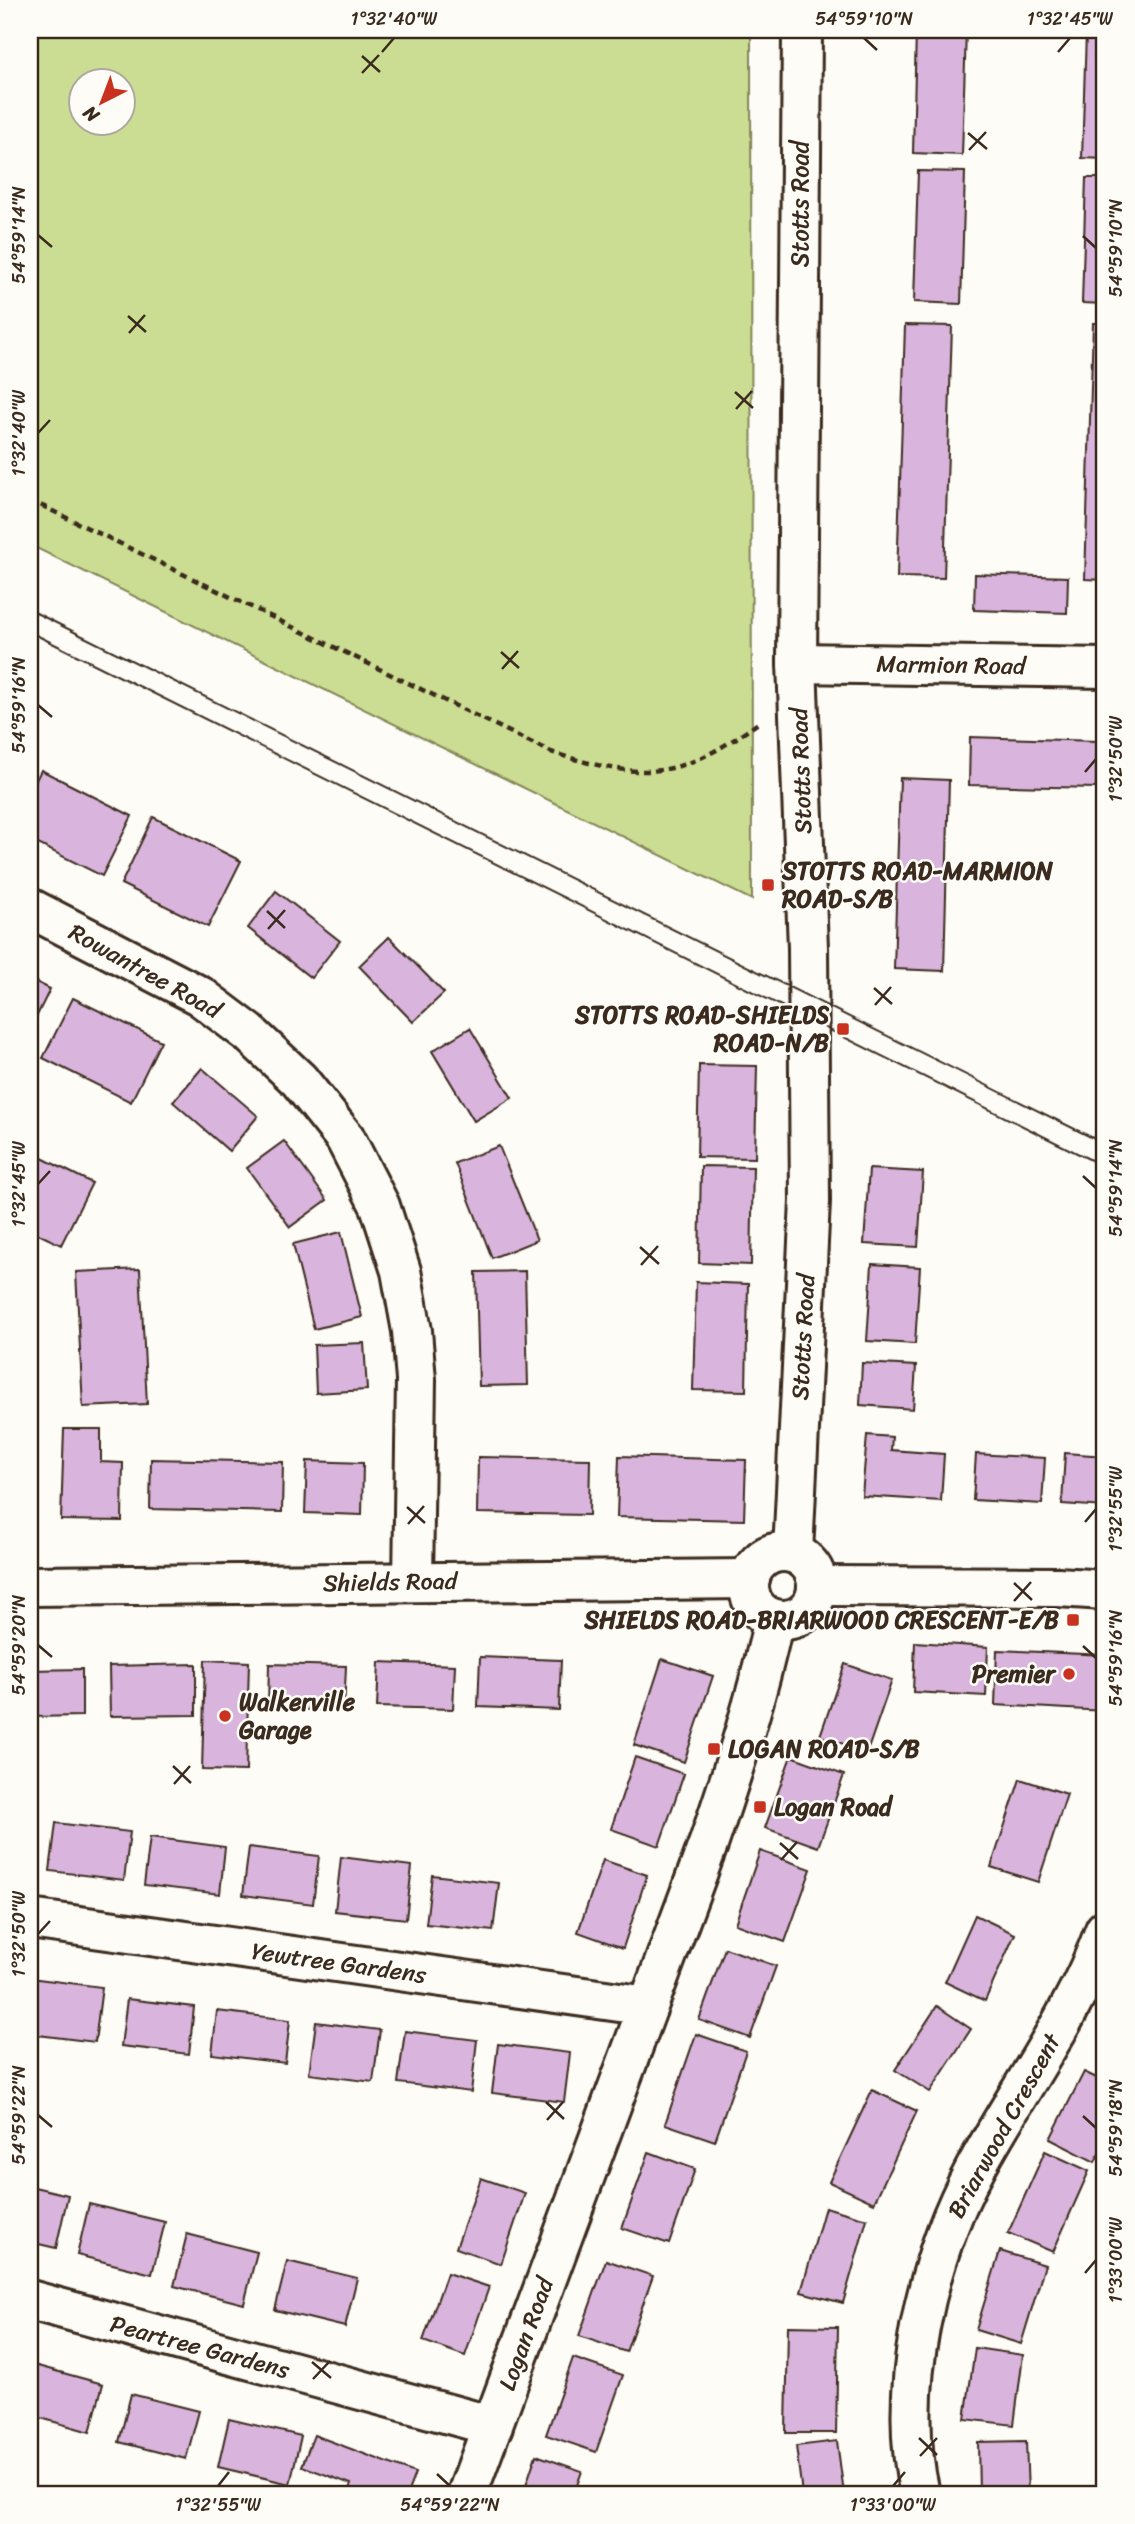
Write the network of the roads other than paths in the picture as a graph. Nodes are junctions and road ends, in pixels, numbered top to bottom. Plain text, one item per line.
1 (802, 30) edge
2 (1105, 668) edge
3 (798, 678) junction
4 (30, 908) edge
5 (793, 1553) junction
6 (750, 1579) junction
7 (413, 1581) junction
8 (30, 1586) edge
9 (818, 1586) junction
10 (1105, 1590) edge
11 (774, 1619) junction
12 (30, 1919) edge
13 (1105, 1930) edge
14 (648, 2006) junction
15 (30, 2301) edge
16 (493, 2426) junction
17 (467, 2494) edge
18 (920, 2494) edge

1 - 3 street, Stotts Road
2 - 3 street, Marmion Road
3 - 5 street, Stotts Road
4 - 7 street, Rowantree Road
5 - 6 street
5 - 9 street
6 - 7 street, Shields Road
6 - 11 street
7 - 8 street, Shields Road
9 - 10 street
9 - 11 street
11 - 14 street, Logan Road
12 - 14 street, Yewtree Gardens
13 - 18 street, Briarwood Crescent
14 - 16 street, Logan Road
15 - 16 street, Peartree Gardens
16 - 17 street, Logan Road

